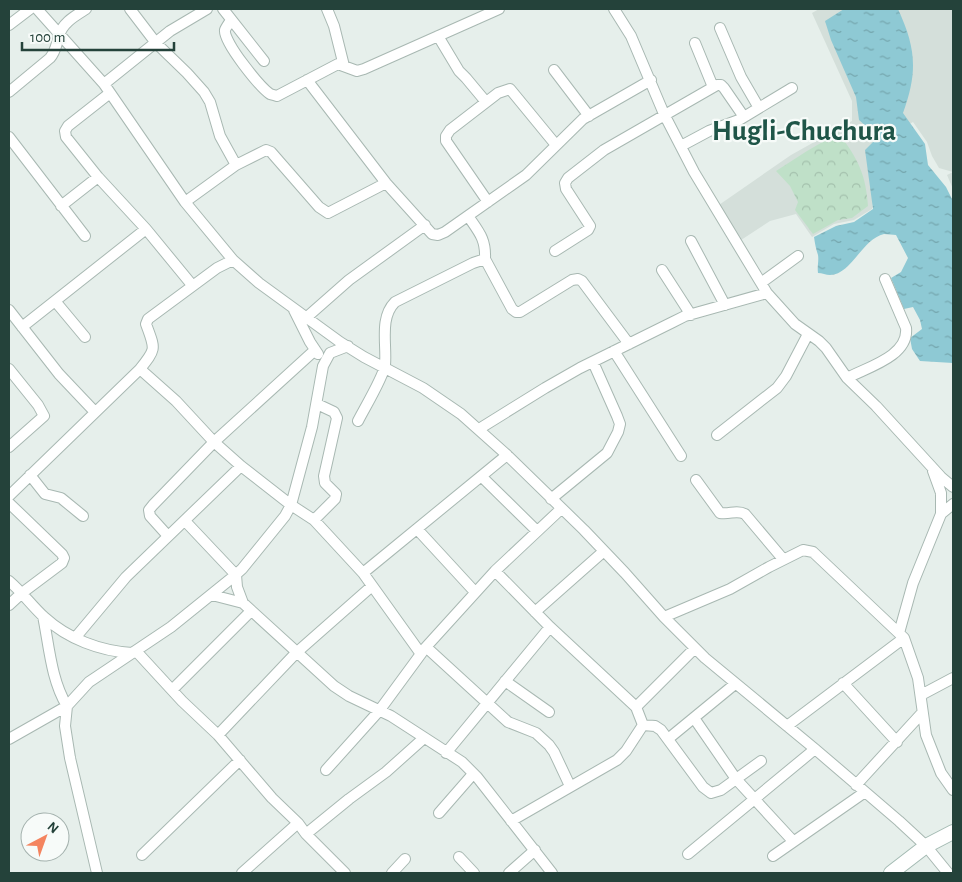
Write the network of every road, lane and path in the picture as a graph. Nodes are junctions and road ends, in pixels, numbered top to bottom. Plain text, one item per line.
1 (30, 9) edge
2 (37, 9) edge
3 (86, 9) edge
4 (130, 9) edge
5 (207, 9) edge
6 (223, 9) edge
7 (327, 9) edge
8 (499, 9) edge
9 (614, 9) edge
10 (231, 20) junction
11 (9, 25) edge
12 (720, 28) dead end
13 (59, 34) junction
14 (438, 36) junction
15 (156, 43) junction
16 (695, 43) dead end
17 (264, 61) dead end
18 (344, 66) junction
19 (554, 70) dead end
20 (307, 80) junction
21 (651, 80) junction
22 (713, 87) junction
23 (107, 88) junction
24 (792, 88) dead end
25 (9, 92) edge
26 (486, 102) junction
27 (759, 108) junction
28 (664, 114) junction
29 (589, 116) junction
30 (744, 117) junction
31 (9, 137) edge
32 (556, 145) junction
33 (681, 146) junction
34 (236, 165) junction
35 (98, 177) junction
36 (386, 183) junction
37 (185, 202) junction
38 (488, 202) junction
39 (61, 206) junction
40 (468, 216) junction
41 (424, 225) junction
42 (146, 229) junction
43 (85, 236) dead end
44 (691, 241) dead end
45 (555, 251) dead end
46 (798, 256) dead end
47 (485, 259) junction
48 (233, 260) junction
49 (662, 270) dead end
50 (885, 279) dead end
51 (760, 283) junction
52 (192, 285) junction
53 (767, 293) junction
54 (55, 301) junction
55 (725, 305) junction
56 (294, 309) junction
57 (9, 310) edge
58 (691, 315) junction
59 (307, 317) junction
60 (22, 327) junction
61 (808, 334) junction
62 (85, 337) dead end
63 (629, 344) junction
64 (348, 346) junction
65 (316, 350) junction
66 (614, 351) junction
67 (593, 362) junction
68 (323, 366) junction
69 (385, 368) junction
70 (9, 369) edge
71 (140, 370) junction
72 (847, 378) junction
73 (317, 404) junction
74 (95, 412) junction
75 (358, 421) dead end
76 (479, 429) junction
77 (717, 435) dead end
78 (214, 442) junction
79 (9, 447) edge
80 (507, 455) junction
81 (681, 456) dead end
82 (241, 466) junction
83 (931, 466) junction
84 (30, 476) junction
85 (482, 477) junction
86 (696, 480) dead end
87 (953, 487) edge
88 (9, 496) edge
89 (551, 499) junction
90 (9, 503) edge
91 (953, 504) edge
92 (292, 505) junction
93 (561, 509) junction
94 (941, 514) junction
95 (83, 516) dead end
96 (184, 520) junction
97 (314, 520) junction
98 (417, 529) junction
99 (538, 531) junction
100 (168, 536) junction
101 (604, 551) junction
102 (783, 560) junction
103 (495, 571) junction
104 (363, 573) junction
105 (236, 575) junction
106 (9, 581) edge
107 (372, 586) junction
108 (475, 592) junction
109 (22, 593) junction
110 (212, 595) junction
111 (242, 603) junction
112 (9, 605) edge
113 (251, 611) junction
114 (535, 612) junction
115 (43, 616) junction
116 (664, 618) junction
117 (550, 627) junction
118 (901, 635) junction
119 (75, 638) junction
120 (695, 648) junction
121 (423, 650) junction
122 (134, 652) junction
123 (296, 653) junction
124 (953, 678) edge
125 (505, 681) junction
126 (735, 684) junction
127 (843, 684) junction
128 (173, 690) junction
129 (921, 695) junction
130 (487, 703) junction
131 (67, 706) junction
132 (636, 707) junction
133 (379, 711) junction
134 (549, 712) dead end
135 (922, 713) junction
136 (694, 718) junction
137 (644, 725) junction
138 (787, 726) junction
139 (218, 735) junction
140 (424, 738) junction
141 (9, 739) edge
142 (668, 739) junction
143 (897, 742) junction
144 (815, 749) junction
145 (446, 753) junction
146 (240, 760) junction
147 (761, 761) dead end
148 (326, 770) dead end
149 (474, 774) junction
150 (736, 779) junction
151 (856, 784) junction
152 (570, 786) junction
153 (953, 790) edge
154 (866, 792) junction
155 (755, 800) junction
156 (439, 813) dead end
157 (511, 821) junction
158 (298, 823) junction
159 (953, 832) edge
160 (306, 834) junction
161 (793, 841) junction
162 (926, 846) junction
163 (535, 850) junction
164 (688, 854) dead end
165 (142, 855) dead end
166 (773, 856) dead end
167 (459, 858) dead end
168 (405, 859) dead end
169 (97, 873) edge
170 (242, 873) edge
171 (345, 873) edge
172 (392, 873) edge
173 (474, 873) edge
174 (509, 873) edge
175 (552, 873) edge
176 (891, 873) edge
177 (948, 873) edge

1 - 11 street
2 - 13 street
3 - 13 street
4 - 15 street
5 - 15 street
6 - 10 street
7 - 18 street
8 - 14 street
9 - 21 street
10 - 17 street
10 - 20 street
12 - 27 street
13 - 23 street
13 - 25 street
14 - 18 street
14 - 26 street
15 - 23 street
15 - 34 street
16 - 22 street
18 - 20 street
19 - 29 street
20 - 36 street
21 - 28 street
21 - 29 street
22 - 28 street
22 - 30 street
23 - 35 street
23 - 37 street
24 - 27 street
26 - 32 street
26 - 38 street
27 - 30 street
28 - 33 street
28 - 45 street
29 - 32 street
30 - 33 street
31 - 39 street
32 - 38 street
33 - 51 street
34 - 36 street
34 - 37 street
35 - 39 street
35 - 42 street
36 - 41 street
37 - 48 street
38 - 40 street
39 - 43 street
40 - 41 street
40 - 47 street
41 - 59 street
42 - 52 street
42 - 54 street
44 - 55 street
46 - 51 street
47 - 63 street
47 - 69 street
48 - 52 street
48 - 56 street
49 - 58 street
50 - 72 street
51 - 53 street
52 - 71 street
53 - 55 street
53 - 61 street
54 - 60 street
54 - 62 street
55 - 58 street
56 - 59 street
56 - 65 street
57 - 60 street
58 - 63 street
59 - 64 street
60 - 74 street
61 - 72 street
61 - 77 street
63 - 66 street
64 - 68 street
64 - 69 street
65 - 68 street
65 - 78 street
66 - 67 street
66 - 81 street
67 - 76 street
67 - 89 street
68 - 73 street
69 - 75 street
69 - 76 street
70 - 79 street
71 - 74 street
71 - 78 street
72 - 83 street
73 - 92 street
73 - 97 street
74 - 84 street
76 - 80 street
78 - 82 street
78 - 100 street
80 - 85 street
80 - 89 street
82 - 92 street
82 - 96 street
83 - 87 street
83 - 94 street
84 - 88 street
84 - 95 street
85 - 98 street
85 - 99 street
86 - 102 street
89 - 93 street
90 - 109 street
91 - 94 street
92 - 97 street
92 - 105 street
93 - 99 street
93 - 101 street
94 - 118 street
96 - 100 street
96 - 105 street
97 - 104 street
98 - 104 street
98 - 108 street
99 - 103 street
100 - 119 street
101 - 114 street
101 - 116 street
102 - 116 street
102 - 118 street
103 - 108 street
103 - 114 street
104 - 107 street
105 - 110 street
105 - 111 street
106 - 109 street
107 - 121 street
107 - 123 street
108 - 121 street
109 - 112 street
109 - 115 street
110 - 111 street
110 - 122 street
111 - 113 street
113 - 123 street
113 - 128 street
114 - 117 street
115 - 119 street
115 - 131 street
116 - 120 street
117 - 125 street
117 - 132 street
118 - 127 street
118 - 129 street
119 - 122 street
120 - 126 street
120 - 132 street
121 - 130 street
121 - 133 street
122 - 128 street
122 - 131 street
123 - 133 street
123 - 139 street
124 - 129 street
125 - 130 street
125 - 134 street
126 - 136 street
126 - 138 street
127 - 138 street
127 - 143 street
128 - 139 street
129 - 135 street
130 - 145 street
130 - 152 street
131 - 141 street
131 - 169 street
132 - 137 street
133 - 140 street
133 - 148 street
135 - 143 street
135 - 153 street
136 - 142 street
136 - 150 street
137 - 142 street
137 - 152 street
138 - 144 street
139 - 146 street
140 - 145 street
140 - 160 street
142 - 150 street
143 - 151 street
144 - 151 street
144 - 155 street
145 - 149 street
146 - 158 street
146 - 165 street
147 - 150 street
149 - 156 street
149 - 157 street
150 - 155 street
151 - 154 street
152 - 157 street
154 - 161 street
154 - 162 street
155 - 161 street
155 - 164 street
157 - 163 street
158 - 160 street
158 - 170 street
159 - 162 street
160 - 171 street
161 - 166 street
162 - 176 street
162 - 177 street
163 - 174 street
163 - 175 street
167 - 173 street
168 - 172 street

